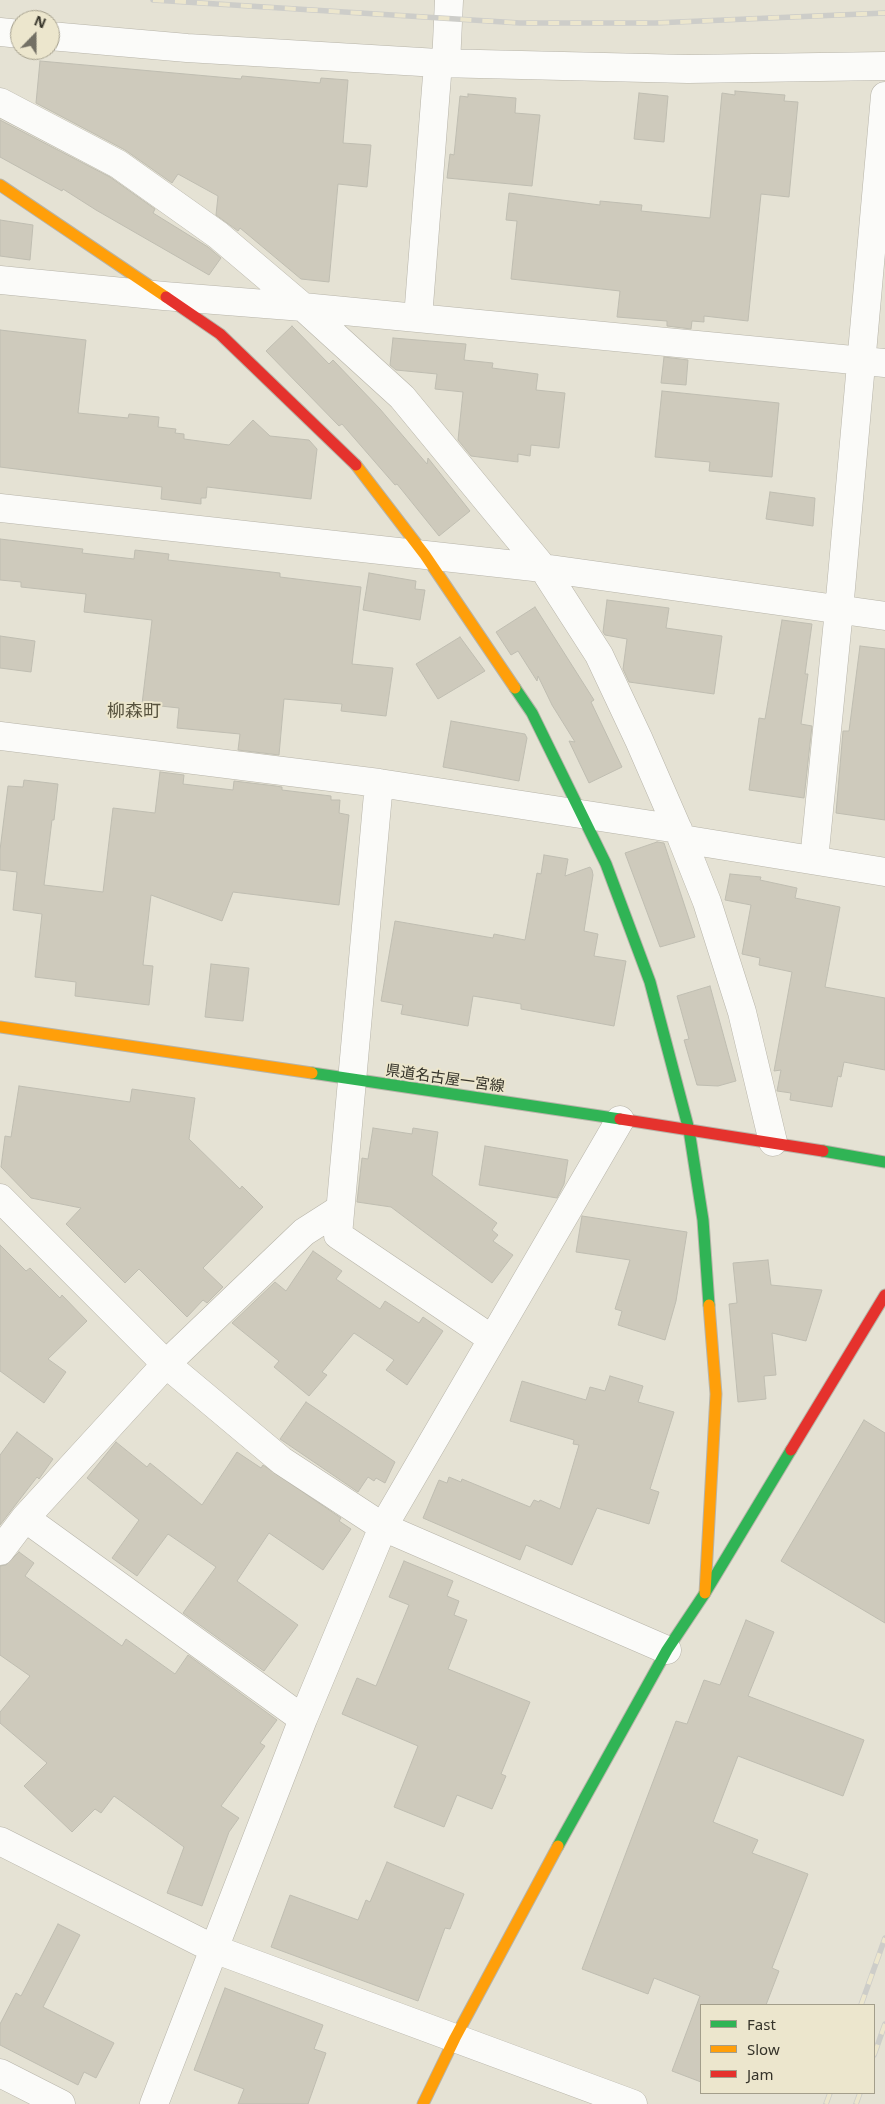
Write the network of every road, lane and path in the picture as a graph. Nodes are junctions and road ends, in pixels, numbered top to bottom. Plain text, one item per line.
1 (450, 0) edge
2 (60, 37) edge
3 (442, 64) junction
4 (885, 66) edge
5 (885, 96) edge
6 (0, 102) edge
7 (0, 186) edge
8 (0, 280) edge
9 (164, 296) junction
10 (303, 307) junction
11 (418, 318) junction
12 (873, 362) edge
13 (0, 508) edge
14 (425, 555) junction
15 (543, 568) junction
16 (839, 610) junction
17 (885, 616) edge
18 (0, 736) edge
19 (379, 783) junction
20 (581, 814) junction
21 (680, 834) junction
22 (814, 860) junction
23 (885, 872) edge
24 (0, 1027) edge
25 (353, 1081) junction
26 (620, 1120) junction
27 (689, 1130) junction
28 (773, 1142) junction
29 (885, 1162) edge
30 (0, 1198) edge
31 (340, 1210) junction
32 (885, 1295) edge
33 (492, 1340) junction
34 (166, 1364) junction
35 (25, 1518) junction
36 (383, 1527) junction
37 (0, 1551) edge
38 (705, 1593) junction
39 (667, 1650) junction
40 (303, 1719) junction
41 (0, 1841) edge
42 (214, 1949) junction
43 (455, 2038) junction
44 (0, 2074) edge
45 (61, 2104) edge
46 (154, 2104) edge
47 (423, 2104) edge
48 (633, 2104) edge

1 - 3 street
2 - 3 street
3 - 4 street
3 - 11 street
5 - 12 street
6 - 10 street
7 - 9 street
8 - 9 street
9 - 10 street
9 - 14 street
10 - 11 street
10 - 15 street
11 - 12 street
12 - 16 street
13 - 14 street
14 - 15 street
14 - 20 street
15 - 16 street
15 - 21 street
16 - 17 street
16 - 22 street
18 - 19 street
19 - 20 street
19 - 25 street
20 - 21 street
20 - 27 street
21 - 22 street
21 - 28 street
22 - 23 street
24 - 25 street, 県道名古屋一宮線
25 - 26 street, 県道名古屋一宮線
25 - 31 street
26 - 27 street, 県道名古屋一宮線
26 - 33 street
27 - 28 street, 県道名古屋一宮線
27 - 38 street
28 - 29 street, 県道名古屋一宮線
30 - 34 street
31 - 33 street
31 - 34 street
32 - 38 street
33 - 36 street
34 - 35 street
34 - 36 street
35 - 37 street
35 - 40 street
36 - 39 street
36 - 40 street
38 - 39 street
39 - 43 street
40 - 42 street
41 - 42 street
42 - 43 street
42 - 46 street
43 - 47 street
43 - 48 street
44 - 45 street

